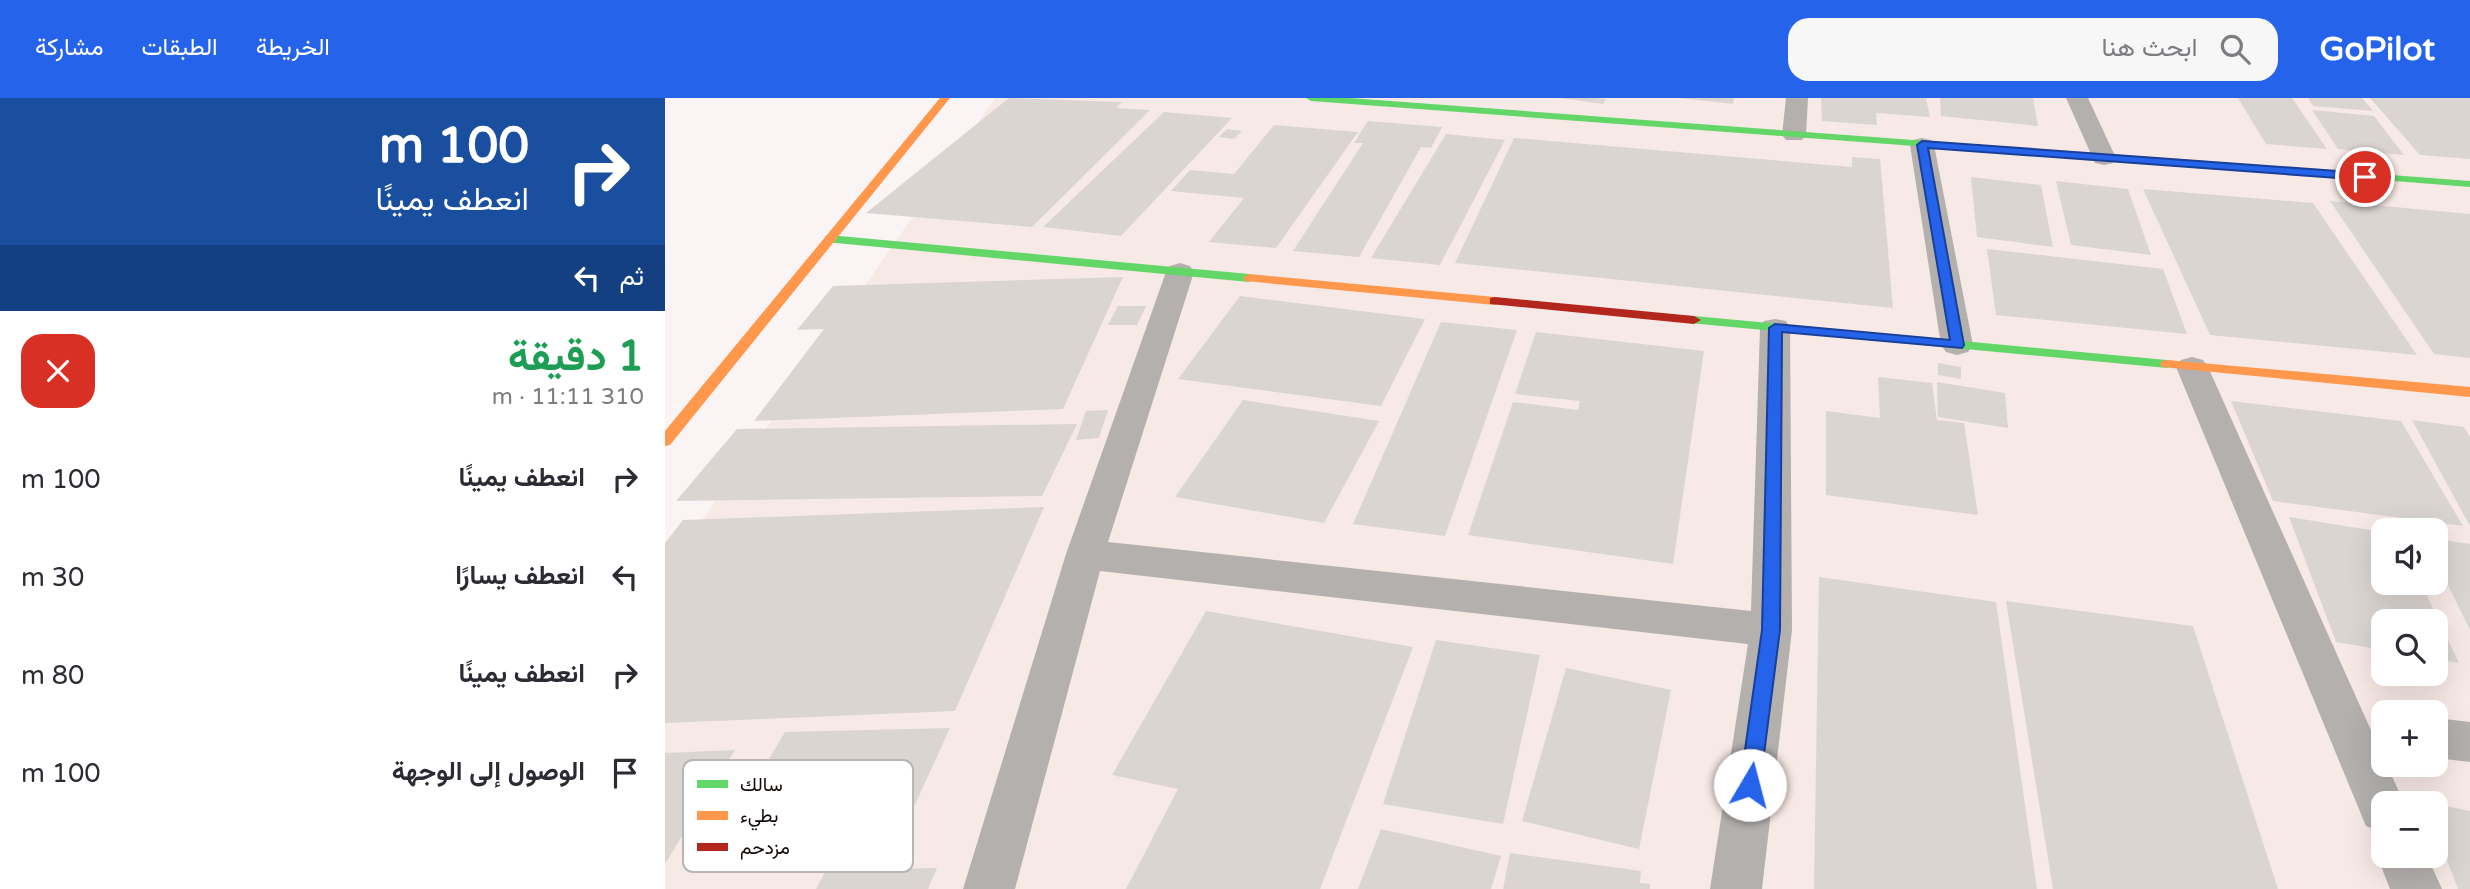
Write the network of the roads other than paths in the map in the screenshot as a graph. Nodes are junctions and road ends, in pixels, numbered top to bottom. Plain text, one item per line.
1 (945, 98) edge
2 (1311, 98) edge
3 (1797, 98) edge
4 (2077, 98) edge
5 (1794, 135) junction
6 (1922, 145) junction
7 (2104, 158) junction
8 (2470, 184) edge
9 (829, 239) junction
10 (1180, 272) junction
11 (1775, 328) junction
12 (1958, 345) junction
13 (2192, 367) junction
14 (2470, 392) edge
15 (665, 441) edge
16 (1085, 554) junction
17 (1771, 630) junction
18 (2366, 729) edge
19 (2448, 739) edge
20 (2470, 741) edge
21 (2379, 791) edge
22 (2407, 868) edge
23 (989, 889) edge
24 (1736, 889) edge
25 (2416, 889) edge

1 - 9 street
2 - 5 street
3 - 5 street
4 - 7 street
5 - 6 street
6 - 7 street
6 - 12 street
7 - 8 street
9 - 10 street
9 - 15 street
10 - 11 street
10 - 16 street
11 - 12 street
11 - 17 street
12 - 13 street
13 - 14 street
13 - 18 street
16 - 17 street
16 - 23 street
17 - 24 street
18 - 21 street
19 - 20 street
22 - 25 street

